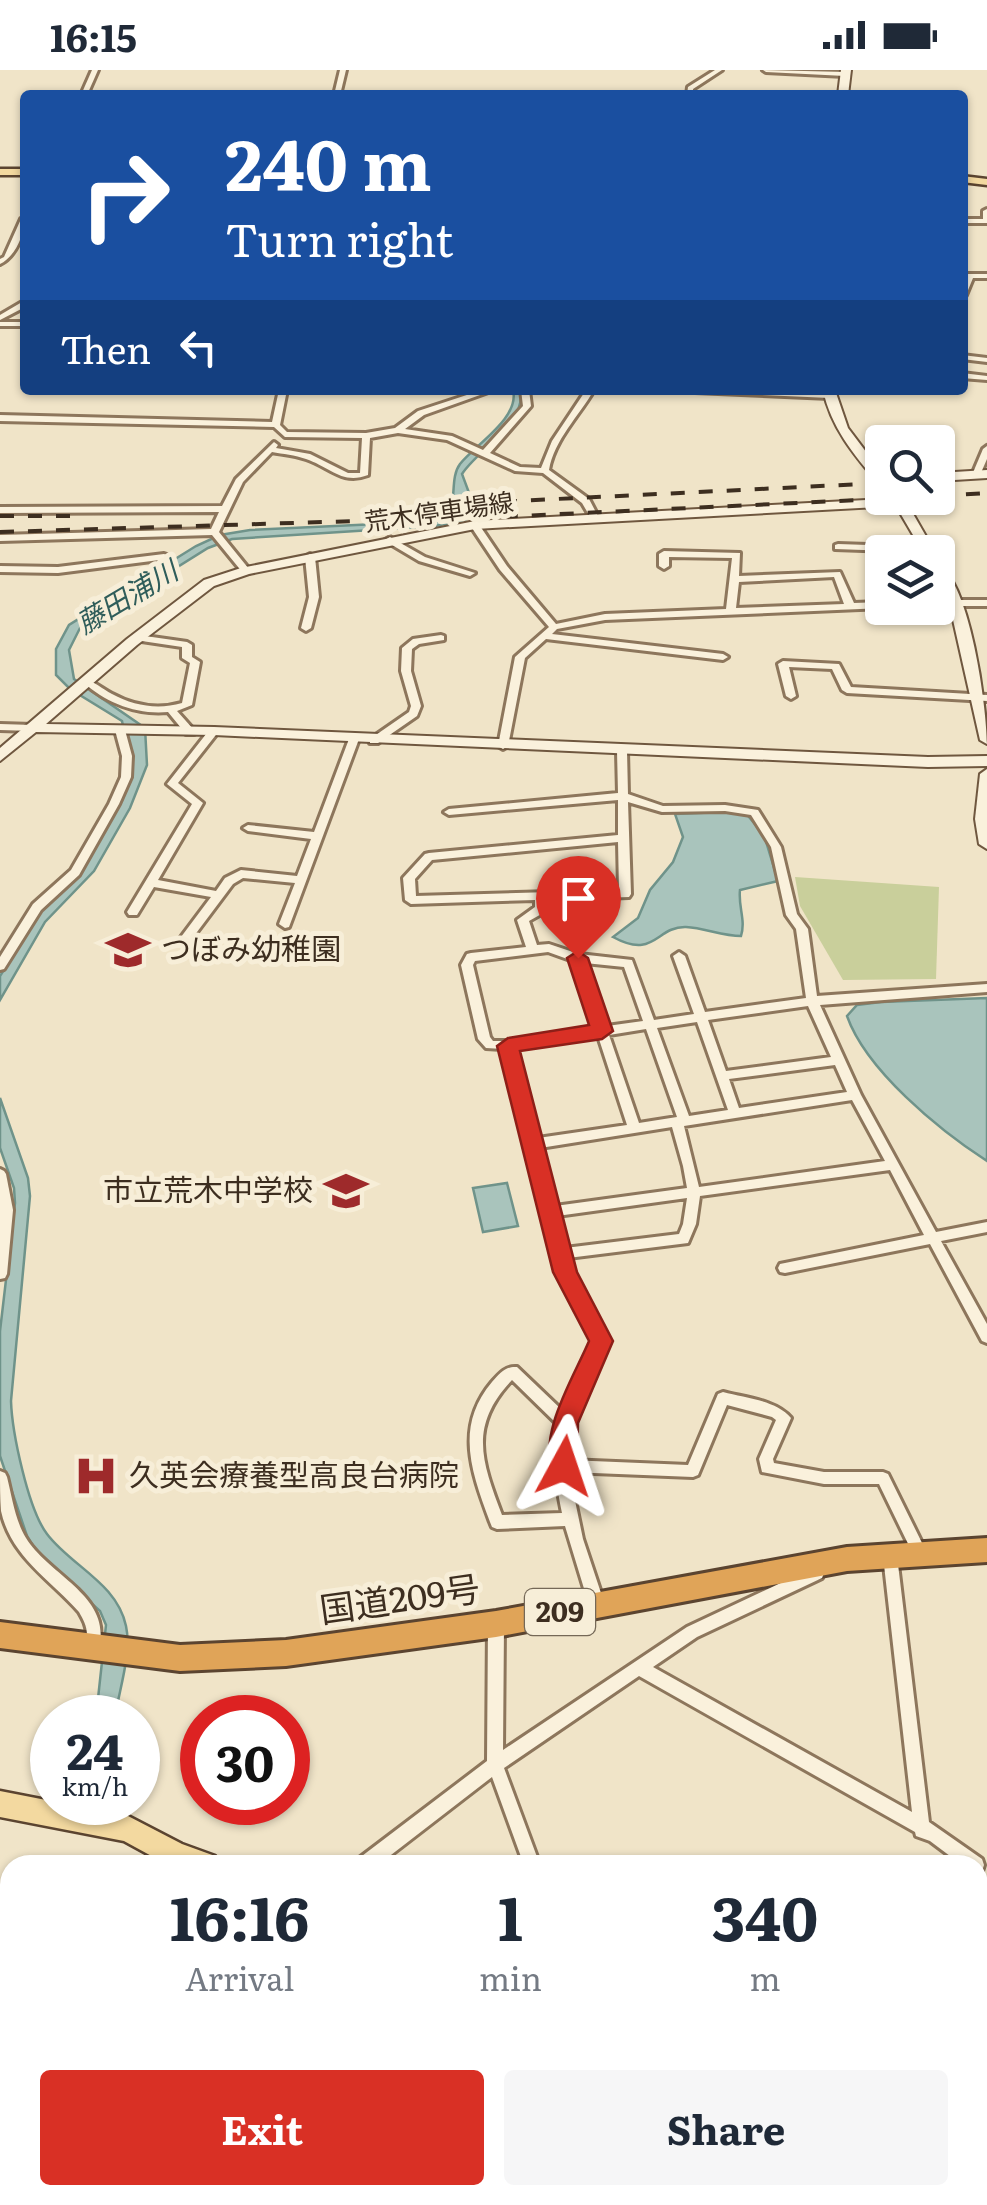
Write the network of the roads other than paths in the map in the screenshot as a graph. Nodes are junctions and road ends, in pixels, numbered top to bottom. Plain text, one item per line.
1 (719, 70) edge
2 (766, 70) edge
3 (792, 71) edge
4 (846, 72) edge
5 (690, 90) edge
6 (987, 211) edge
7 (968, 222) edge
8 (20, 230) edge
9 (0, 262) edge
10 (282, 395) edge
11 (475, 395) edge
12 (526, 395) edge
13 (587, 395) edge
14 (830, 395) edge
15 (0, 418) edge
16 (276, 424) junction
17 (398, 430) junction
18 (285, 434) junction
19 (366, 436) junction
20 (270, 449) junction
21 (987, 449) edge
22 (484, 453) junction
23 (865, 459) edge
24 (545, 471) junction
25 (981, 475) edge
26 (955, 476) edge
27 (865, 502) edge
28 (0, 510) edge
29 (223, 510) junction
30 (595, 518) junction
31 (475, 525) junction
32 (214, 532) junction
33 (0, 538) edge
34 (390, 540) junction
35 (838, 547) dead end
36 (865, 548) edge
37 (310, 557) junction
38 (164, 558) dead end
39 (664, 566) dead end
40 (0, 568) edge
41 (246, 571) junction
42 (470, 574) dead end
43 (734, 579) junction
44 (956, 602) joint
45 (987, 603) edge
46 (850, 606) junction
47 (865, 606) edge
48 (732, 611) junction
49 (554, 627) junction
50 (306, 628) dead end
51 (544, 636) junction
52 (138, 638) junction
53 (441, 638) dead end
54 (723, 657) dead end
55 (88, 682) junction
56 (791, 696) dead end
57 (983, 698) edge
58 (172, 711) junction
59 (0, 727) edge
60 (33, 728) junction
61 (120, 730) junction
62 (190, 732) junction
63 (214, 732) junction
64 (354, 739) junction
65 (987, 740) edge
66 (374, 741) junction
67 (504, 746) junction
68 (622, 751) junction
69 (0, 756) edge
70 (987, 761) edge
71 (987, 774) edge
72 (622, 796) junction
73 (449, 812) dead end
74 (248, 828) dead end
75 (319, 836) junction
76 (624, 838) junction
77 (987, 844) edge
78 (301, 880) junction
79 (154, 883) junction
80 (219, 894) junction
81 (541, 896) junction
82 (133, 912) dead end
83 (284, 924) dead end
84 (188, 936) dead end
85 (532, 949) junction
86 (680, 956) dead end
87 (578, 958) junction
88 (0, 966) edge
89 (987, 988) edge
90 (812, 1002) junction
91 (700, 1017) junction
92 (650, 1024) junction
93 (602, 1031) junction
94 (508, 1046) junction
95 (838, 1060) junction
96 (721, 1076) junction
97 (855, 1095) junction
98 (735, 1113) junction
99 (681, 1122) junction
100 (635, 1129) junction
101 (532, 1144) junction
102 (894, 1165) junction
103 (0, 1174) edge
104 (696, 1191) junction
105 (549, 1212) junction
106 (987, 1227) edge
107 (932, 1237) junction
108 (560, 1254) junction
109 (785, 1268) dead end
110 (0, 1274) edge
111 (987, 1337) edge
112 (565, 1422) junction
113 (564, 1466) junction
114 (0, 1477) edge
115 (568, 1520) junction
116 (987, 1550) edge
117 (920, 1553) junction
118 (890, 1556) junction
119 (847, 1559) junction
120 (597, 1605) junction
121 (496, 1624) junction
122 (0, 1635) edge
123 (96, 1649) junction
124 (641, 1670) junction
125 (495, 1765) junction
126 (0, 1804) edge
127 (922, 1830) junction
128 (179, 1855) edge
129 (377, 1855) edge
130 (528, 1855) edge
131 (960, 1855) edge

1 - 5 street
2 - 3 street
3 - 4 street
6 - 7 street
8 - 9 street
10 - 16 street
11 - 17 street
12 - 22 street
13 - 24 street
14 - 23 main road
15 - 16 street
16 - 18 street
17 - 19 street
17 - 22 street
18 - 19 street
18 - 20 street
19 - 20 street
20 - 29 street
21 - 25 street
22 - 24 street
24 - 30 street
25 - 26 main road
27 - 30 main road, 荒木停車場線
28 - 29 street
29 - 32 street
30 - 31 main road, 荒木停車場線
31 - 34 main road, 荒木停車場線
31 - 49 street
32 - 33 street
32 - 41 street
34 - 37 main road, 荒木停車場線
34 - 42 street
35 - 36 street
37 - 41 main road, 荒木停車場線
37 - 50 street
38 - 40 street
39 - 43 street
41 - 52 main road, 荒木停車場線
43 - 46 street
43 - 48 street
44 - 45 street
44 - 57 main road
46 - 47 street
46 - 48 street
48 - 49 street
49 - 51 street
51 - 54 street
51 - 67 street
52 - 55 main road, 荒木停車場線
52 - 58 street
53 - 66 street
55 - 58 street
55 - 60 main road, 荒木停車場線
56 - 57 street
57 - 65 main road
58 - 62 street
59 - 60 street
60 - 61 main road
60 - 69 main road, 荒木停車場線
61 - 62 main road
61 - 88 street
62 - 63 main road
63 - 64 main road
63 - 79 street
64 - 66 main road
64 - 75 street
66 - 67 main road
67 - 68 main road
68 - 70 main road
68 - 72 street
71 - 77 main road
72 - 73 street
72 - 76 street
72 - 90 street
74 - 75 street
75 - 78 street
76 - 81 street
76 - 81 street
78 - 80 street
78 - 83 street
79 - 80 street
79 - 82 street
80 - 84 street
81 - 85 street
85 - 87 street
85 - 94 street
86 - 91 street
87 - 92 street
87 - 93 street
89 - 90 street
90 - 91 street
90 - 95 street
91 - 92 street
91 - 96 street
92 - 93 street
92 - 99 street
93 - 94 street
93 - 100 street
94 - 101 street
95 - 96 street
95 - 97 street
96 - 98 street
97 - 98 street
97 - 102 street
98 - 99 street
99 - 100 street
99 - 104 street
100 - 101 street
101 - 105 street
102 - 104 street
102 - 107 street
103 - 110 street
104 - 105 street
104 - 108 street
105 - 108 street
106 - 107 street
107 - 109 street
107 - 111 street
108 - 112 street
112 - 113 street
112 - 115 street
113 - 115 street
113 - 117 street
114 - 123 street
115 - 120 street
116 - 117 highway, 国道209号 / 209
117 - 118 highway, 国道209号 / 209
118 - 119 highway, 国道209号 / 209
118 - 127 street
119 - 120 highway, 国道209号 / 209
119 - 124 street
120 - 121 highway, 国道209号 / 209
121 - 123 highway, 国道209号 / 209
121 - 125 street
122 - 123 highway, 国道209号 / 209
124 - 125 street
124 - 127 street
125 - 129 street
125 - 130 street
126 - 128 main road
127 - 131 street

